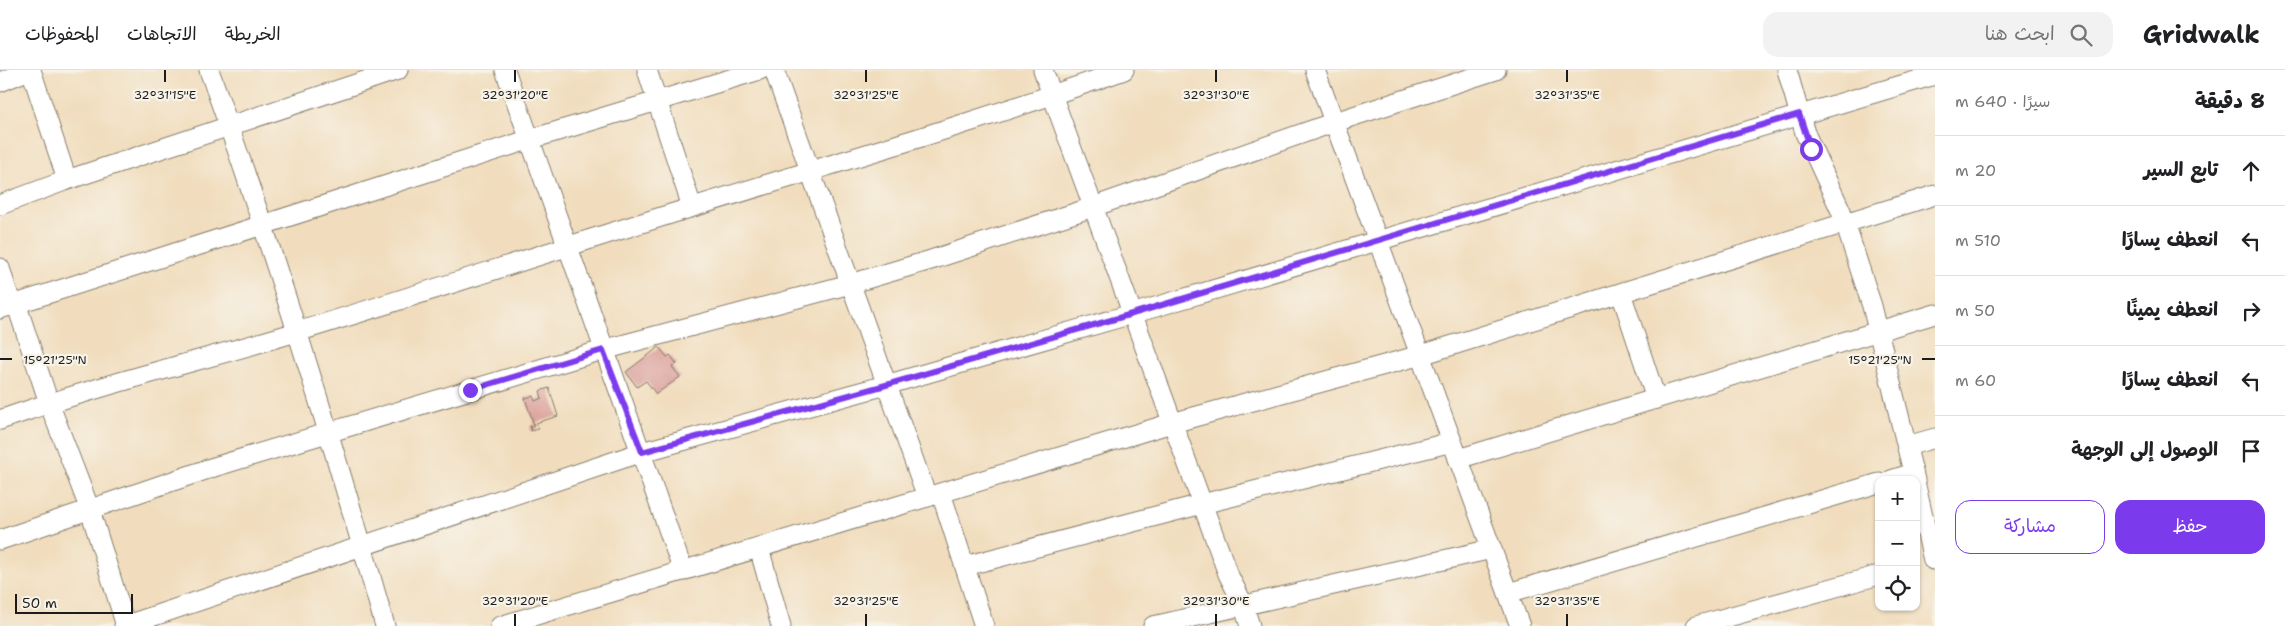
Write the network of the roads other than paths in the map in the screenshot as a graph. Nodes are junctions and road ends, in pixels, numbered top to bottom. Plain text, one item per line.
1 (30, 70) edge
2 (209, 70) edge
3 (398, 70) edge
4 (505, 70) edge
5 (647, 70) edge
6 (760, 70) edge
7 (774, 70) edge
8 (1043, 70) edge
9 (1124, 70) edge
10 (1315, 70) edge
11 (1496, 70) edge
12 (1787, 70) edge
13 (1935, 75) edge
14 (0, 82) edge
15 (1052, 95) junction
16 (657, 100) junction
17 (1799, 114) junction
18 (1335, 122) junction
19 (229, 127) junction
20 (528, 140) junction
21 (809, 172) junction
22 (67, 180) junction
23 (1935, 195) edge
24 (0, 206) edge
25 (692, 207) junction
26 (1093, 207) junction
27 (264, 224) junction
28 (1845, 224) junction
29 (1378, 241) junction
30 (568, 246) junction
31 (0, 268) edge
32 (850, 284) junction
33 (1621, 293) junction
34 (8, 307) edge
35 (1132, 314) junction
36 (1935, 314) edge
37 (1879, 330) junction
38 (299, 331) junction
39 (603, 350) junction
40 (1421, 355) junction
41 (886, 385) junction
42 (1656, 399) junction
43 (48, 403) junction
44 (0, 420) edge
45 (1172, 423) junction
46 (327, 433) junction
47 (1935, 438) edge
48 (1907, 446) junction
49 (1455, 451) junction
50 (642, 452) junction
51 (1914, 476) edge
52 (1875, 484) edge
53 (934, 495) junction
54 (1202, 504) junction
55 (90, 510) junction
56 (1920, 512) edge
57 (0, 540) edge
58 (363, 547) junction
59 (758, 548) junction
60 (1492, 549) junction
61 (1928, 562) edge
62 (965, 566) junction
63 (683, 571) junction
64 (1875, 576) edge
65 (1508, 594) junction
66 (1243, 604) junction
67 (526, 622) edge
68 (126, 626) edge
69 (385, 626) edge
70 (500, 626) edge
71 (781, 626) edge
72 (984, 626) edge
73 (1153, 626) edge
74 (1250, 626) edge
75 (1520, 626) edge
76 (1696, 626) edge

1 - 14 street
1 - 22 street
2 - 19 street
3 - 19 street
4 - 20 street
5 - 16 street
6 - 16 street
7 - 21 street
8 - 15 street
9 - 15 street
10 - 18 street
11 - 18 street
12 - 17 street
13 - 17 street
15 - 21 street
15 - 26 street
16 - 20 street
16 - 25 street
17 - 28 street
17 - 29 street
18 - 26 street
18 - 29 street
19 - 22 street
19 - 27 street
20 - 27 street
20 - 30 street
21 - 25 street
21 - 32 street
22 - 24 street
23 - 28 street
25 - 30 street
26 - 32 street
26 - 35 street
27 - 34 street
27 - 38 street
28 - 33 street
28 - 37 street
29 - 35 street
29 - 40 street
30 - 38 street
30 - 39 street
31 - 34 street
32 - 39 street
32 - 41 street
33 - 40 street
33 - 42 street
34 - 43 street
35 - 41 street
35 - 45 street
36 - 37 street
37 - 42 street
37 - 48 street
38 - 43 street
38 - 46 street
39 - 46 street
39 - 50 street
40 - 45 street
40 - 49 street
41 - 50 street
41 - 53 street
42 - 49 street
43 - 44 street
43 - 55 street
45 - 53 street
45 - 54 street
46 - 55 street
46 - 58 street
47 - 48 street
48 - 51 street
49 - 54 street
49 - 60 street
50 - 58 street
50 - 63 street
52 - 65 street
53 - 59 street
53 - 62 street
54 - 62 street
54 - 66 street
55 - 57 street
55 - 68 street
56 - 61 street
58 - 68 street
58 - 69 street
59 - 63 street
59 - 71 street
60 - 65 street
60 - 66 street
62 - 72 street
63 - 67 street
64 - 76 street
65 - 75 street
66 - 73 street
66 - 74 street
67 - 70 street

